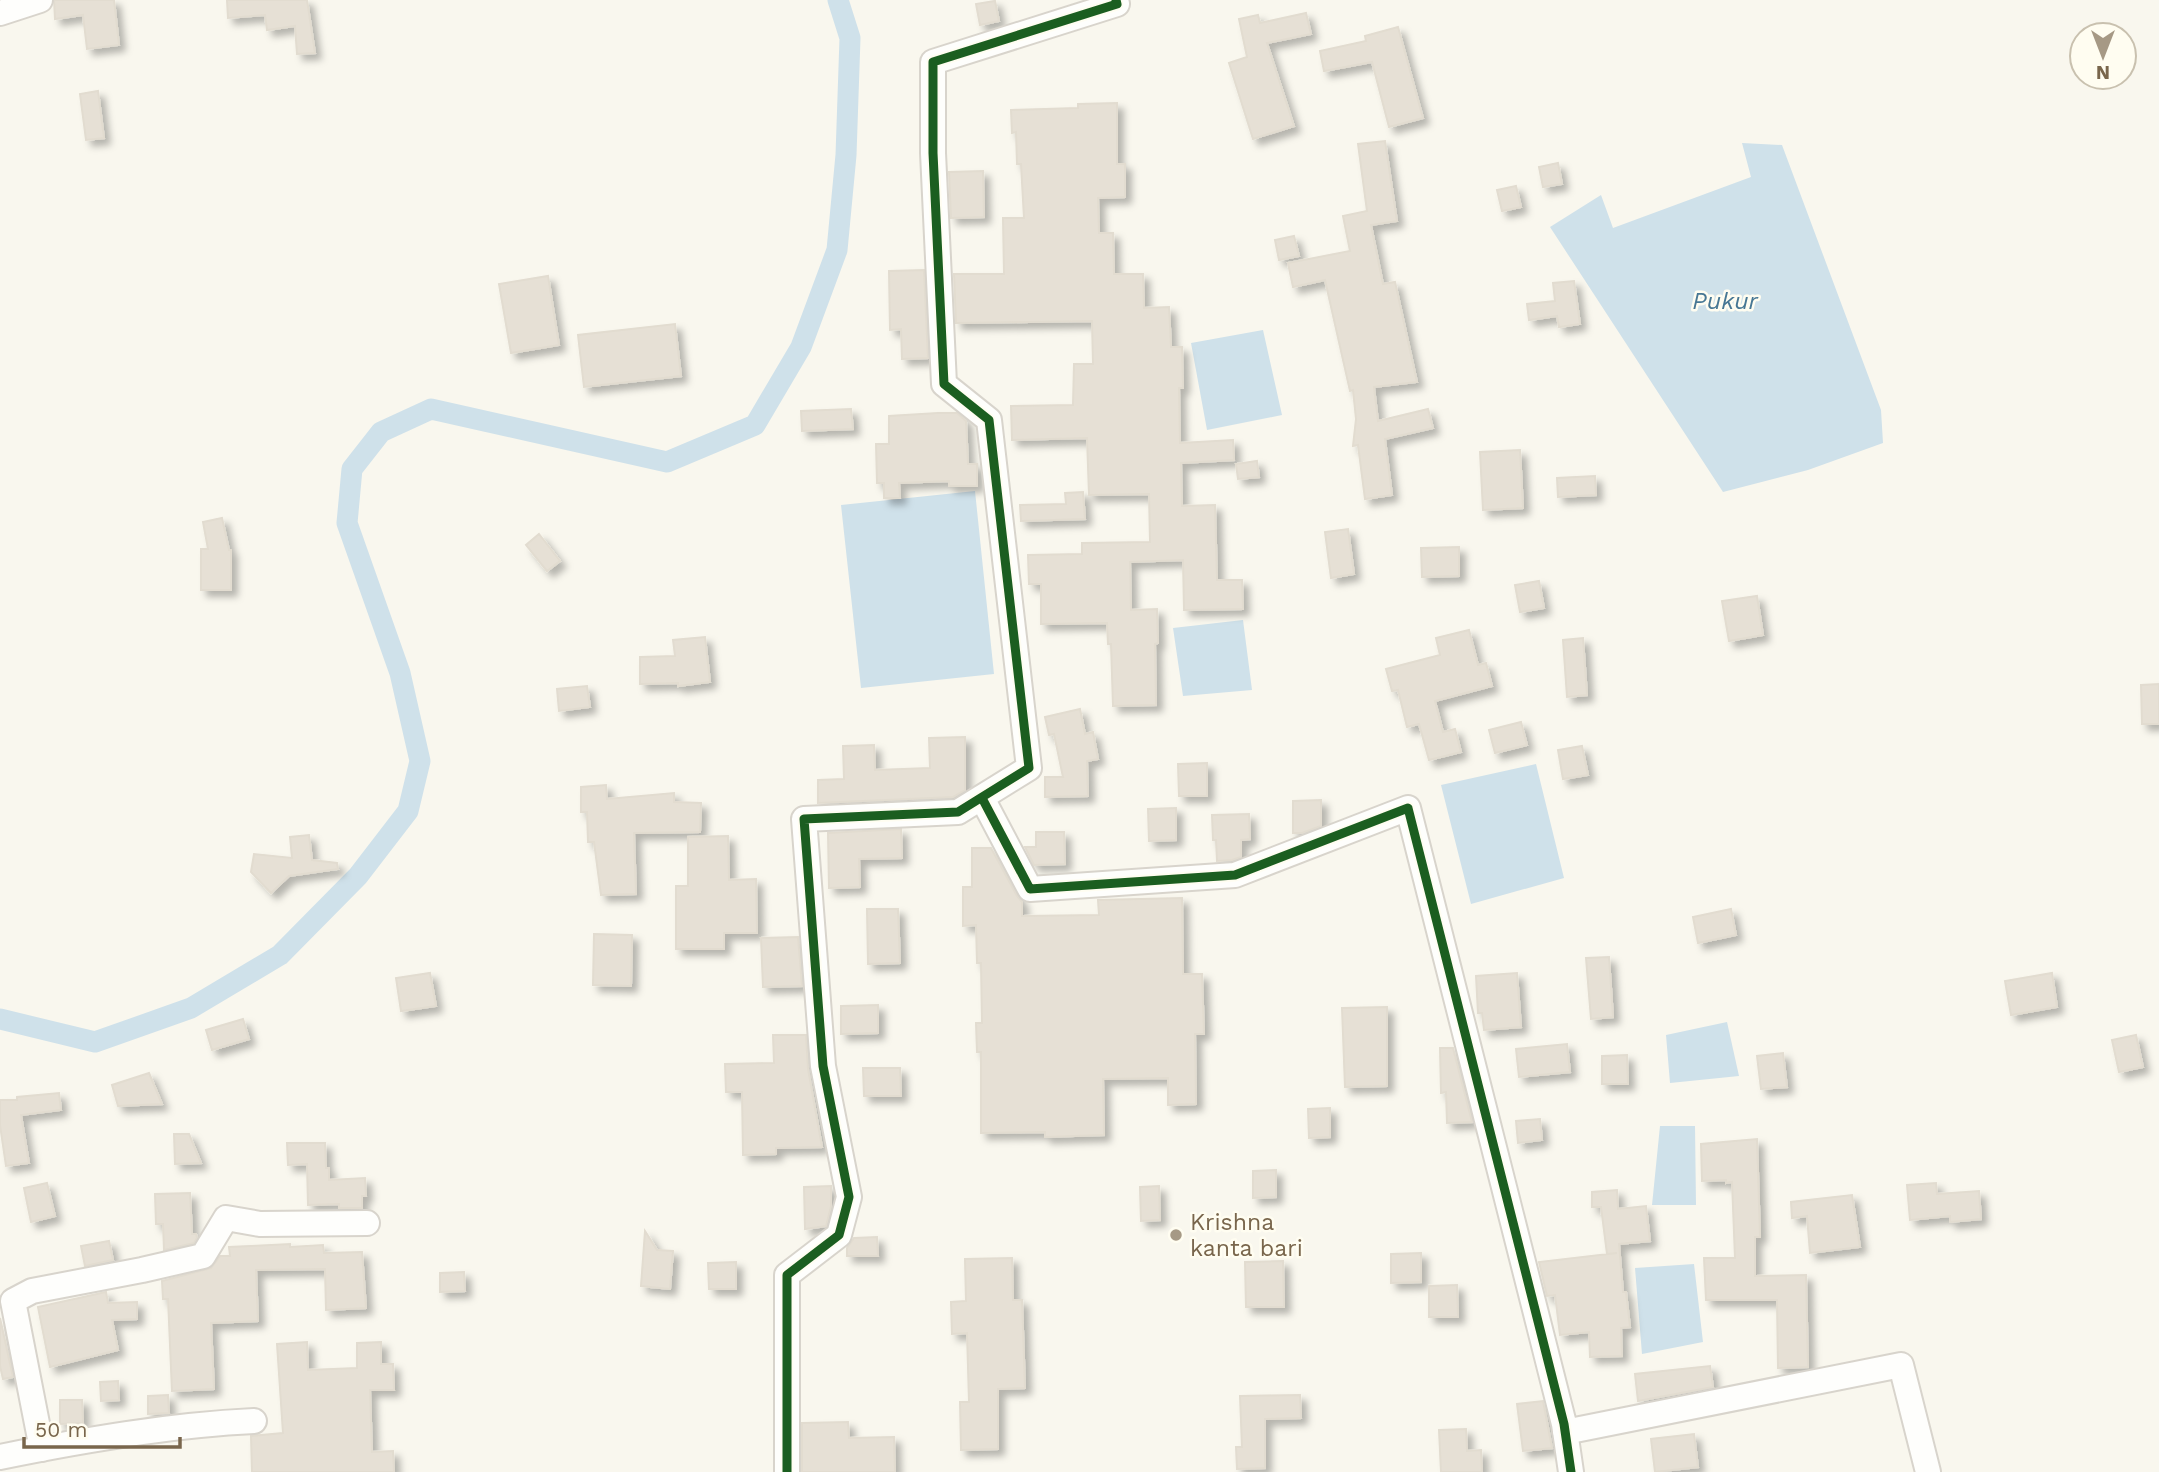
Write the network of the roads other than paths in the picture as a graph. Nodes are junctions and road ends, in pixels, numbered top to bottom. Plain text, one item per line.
1 (40, 0) edge
2 (1116, 0) edge
3 (0, 13) edge
4 (982, 798) junction
5 (367, 1223) dead end
6 (254, 1421) dead end
7 (1565, 1432) junction
8 (42, 1448) junction
9 (0, 1457) edge
10 (787, 1472) edge
11 (1572, 1472) edge
12 (1928, 1472) edge

1 - 3 street
2 - 4 street
4 - 7 street
4 - 10 street
5 - 8 street
6 - 8 street
7 - 11 street
7 - 12 street
8 - 9 street

